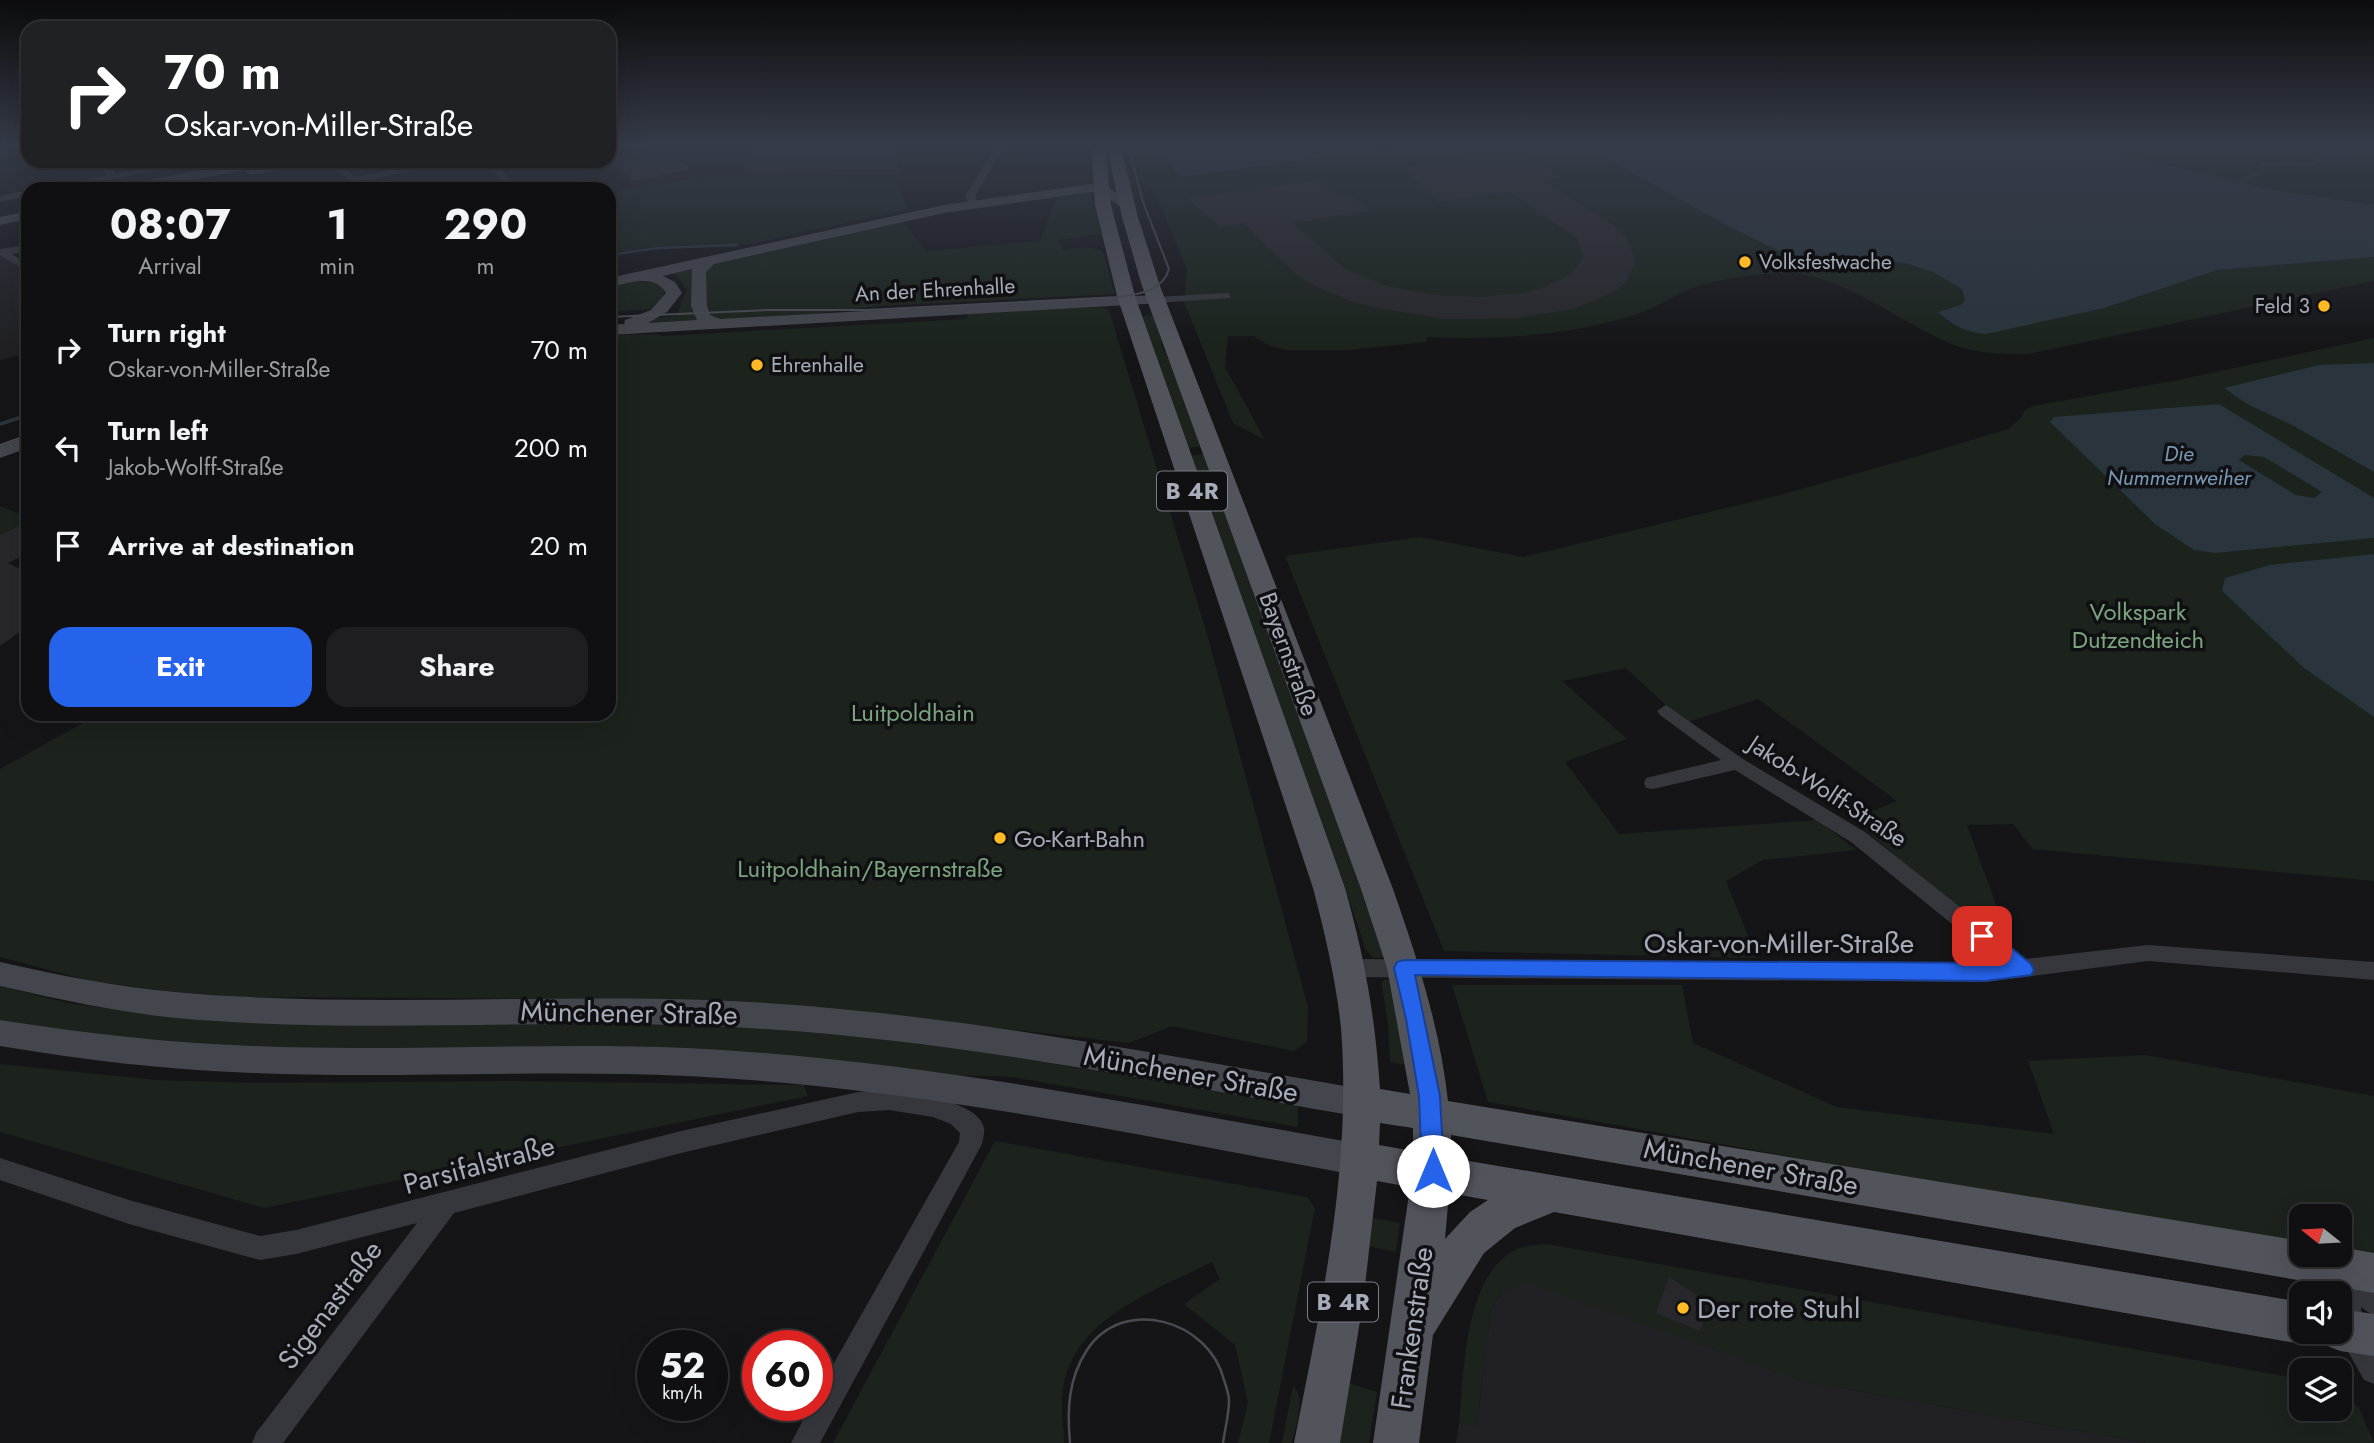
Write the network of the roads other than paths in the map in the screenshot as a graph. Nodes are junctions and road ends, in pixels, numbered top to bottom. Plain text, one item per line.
1 (939, 211) edge
2 (1105, 211) edge
3 (1129, 211) edge
4 (21, 216) edge
5 (0, 221) edge
6 (21, 249) edge
7 (1, 253) edge
8 (709, 261) junction
9 (21, 264) edge
10 (1119, 271) junction
11 (639, 276) junction
12 (616, 281) edge
13 (1226, 296) dead end
14 (1156, 300) junction
15 (1128, 301) junction
16 (716, 323) junction
17 (616, 325) edge
18 (616, 327) edge
19 (1173, 346) junction
20 (1144, 347) junction
21 (21, 428) edge
22 (0, 435) edge
23 (21, 444) edge
24 (0, 452) edge
25 (1666, 710) dead end
26 (1737, 763) junction
27 (1653, 783) dead end
28 (1350, 968) junction
29 (1404, 968) junction
30 (2024, 970) junction
31 (2374, 971) edge
32 (0, 974) edge
33 (0, 1033) edge
34 (1362, 1103) junction
35 (1431, 1114) junction
36 (1361, 1160) junction
37 (0, 1169) edge
38 (1433, 1171) junction
39 (1555, 1193) junction
40 (445, 1205) junction
41 (2358, 1270) edge
42 (2289, 1321) edge
43 (2359, 1325) edge
44 (1412, 1333) junction
45 (2374, 1370) edge
46 (266, 1443) edge
47 (805, 1443) edge
48 (1317, 1443) edge
49 (1396, 1443) edge

1 - 8 main road
2 - 10 main road, Bayernstraße / B 4R
3 - 14 main road, Bayernstraße / B 4R
4 - 5 main road
6 - 7 street
7 - 9 street
8 - 11 main road
8 - 16 main road
10 - 14 main road, B 4R
10 - 15 main road, Bayernstraße / B 4R
11 - 12 main road
11 - 17 main road
13 - 14 street
14 - 15 main road, An der Ehrenhalle
14 - 19 main road, Bayernstraße / B 4R
15 - 16 main road, An der Ehrenhalle
15 - 20 main road, Bayernstraße / B 4R
16 - 18 main road, An der Ehrenhalle
19 - 20 main road
19 - 29 main road, Bayernstraße / B 4R
20 - 28 main road, Bayernstraße / B 4R
21 - 22 main road
23 - 24 main road
25 - 26 street, Jakob-Wolff-Straße
26 - 27 street
26 - 30 street, Jakob-Wolff-Straße
28 - 29 street, Oskar-von-Miller-Straße
28 - 34 main road, Bayernstraße / B 4R
29 - 30 street, Oskar-von-Miller-Straße
29 - 35 main road, Bayernstraße / B 4R
30 - 31 street, Oskar-von-Miller-Straße
32 - 34 main road, Münchener Straße
33 - 36 main road, Münchener Straße
34 - 35 main road, Münchener Straße
34 - 36 main road, Bayernstraße / B 4R
35 - 38 main road, Bayernstraße / B 4R
35 - 41 main road, Münchener Straße
36 - 38 main road, Münchener Straße
36 - 48 main road, B 4R
37 - 40 street, Parsifalstraße
38 - 39 main road, Münchener Straße
38 - 44 main road, Frankenstraße / B 4R
39 - 42 main road, Münchener Straße
39 - 44 main road
40 - 46 street, Sigenastraße
40 - 47 street, Parsifalstraße
41 - 43 street
41 - 43 street
43 - 45 street
44 - 49 main road, Frankenstraße / B 4R

